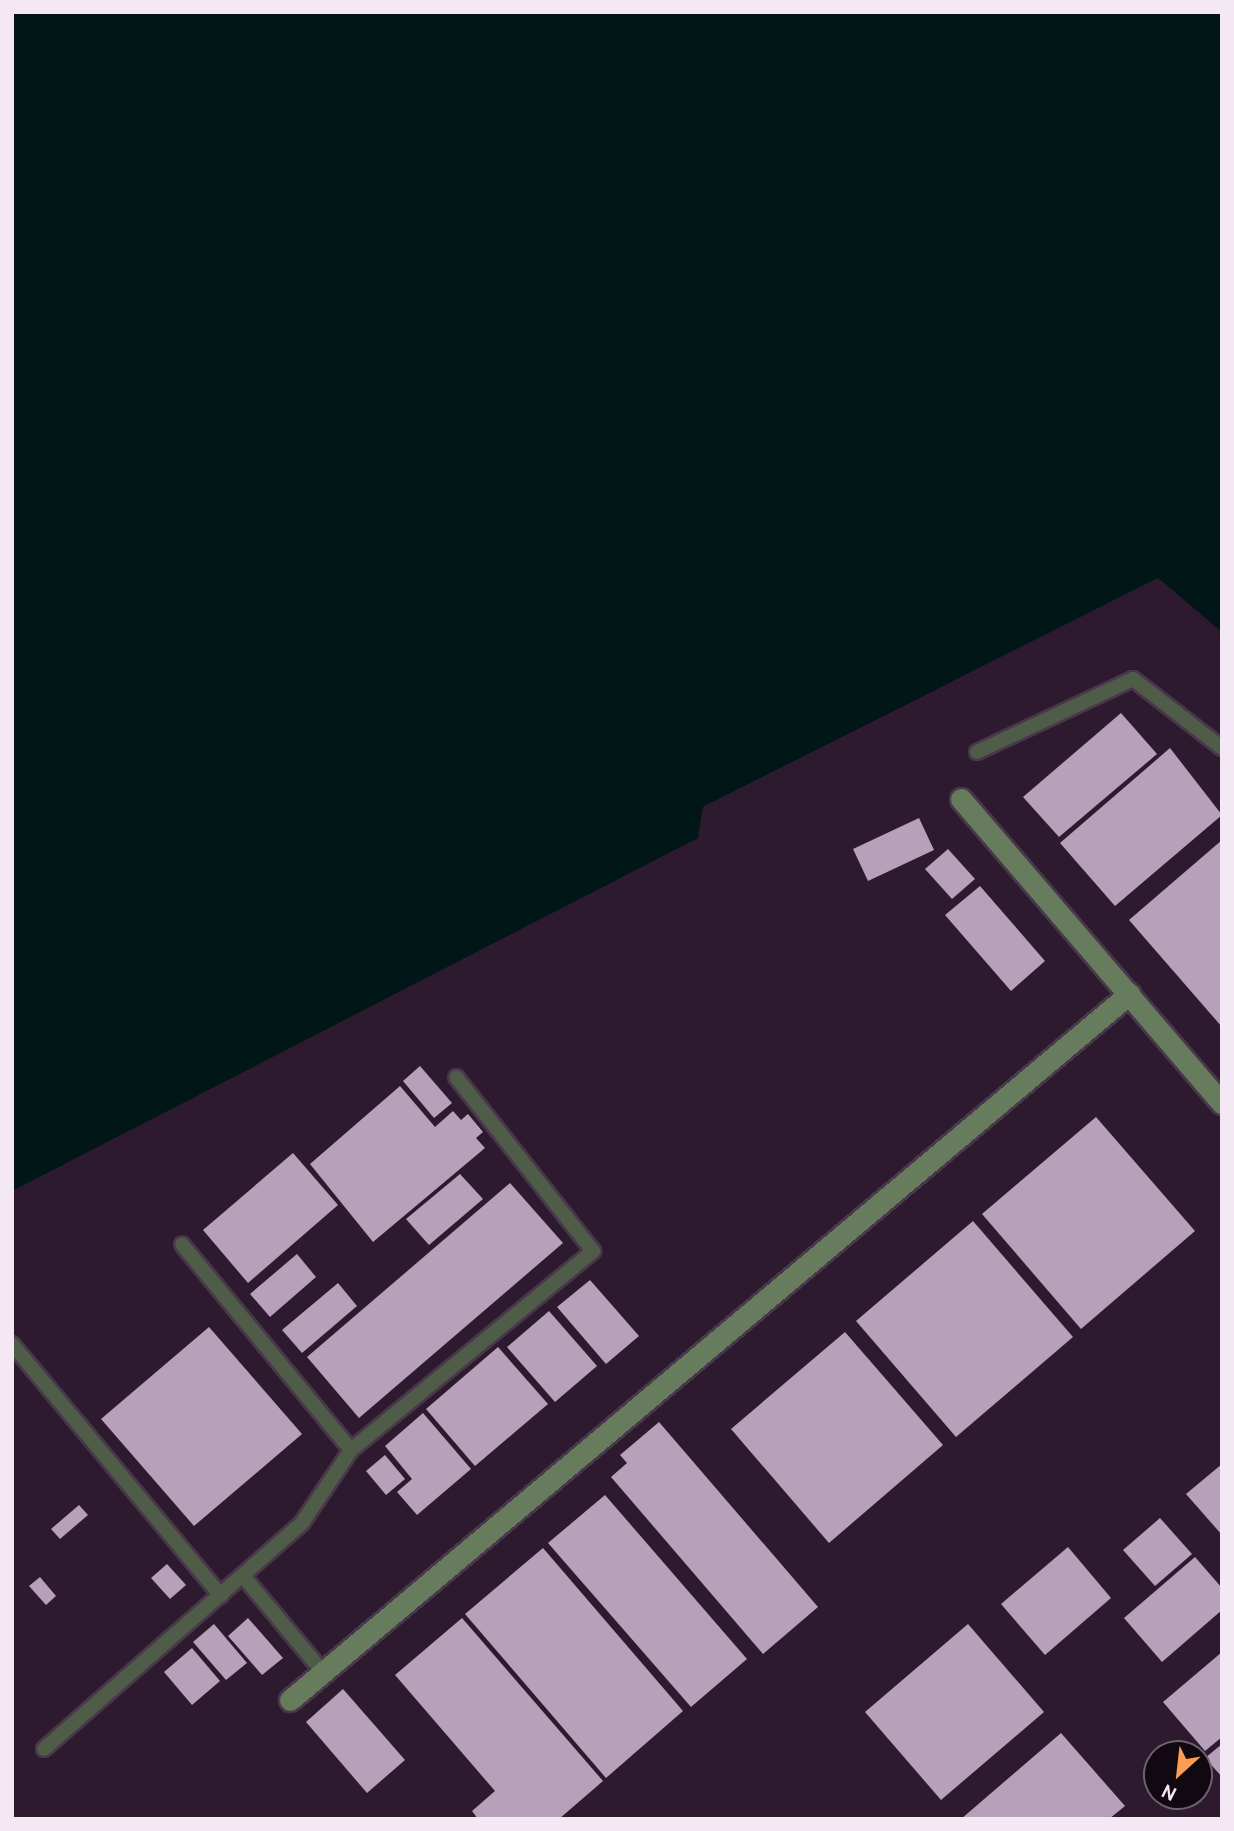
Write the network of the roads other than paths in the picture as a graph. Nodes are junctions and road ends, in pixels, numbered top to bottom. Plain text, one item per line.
1 (1222, 748) edge
2 (977, 752) dead end
3 (961, 799) dead end
4 (1129, 994) junction
5 (456, 1077) dead end
6 (1222, 1102) edge
7 (182, 1244) dead end
8 (12, 1344) edge
9 (351, 1450) junction
10 (244, 1577) junction
11 (221, 1596) junction
12 (323, 1672) junction
13 (290, 1700) dead end
14 (44, 1749) dead end

1 - 2 lane
3 - 4 street
4 - 6 street
4 - 12 street
5 - 9 lane
7 - 9 lane
8 - 11 lane
9 - 10 lane
10 - 11 lane
10 - 12 lane
11 - 14 lane
12 - 13 street

